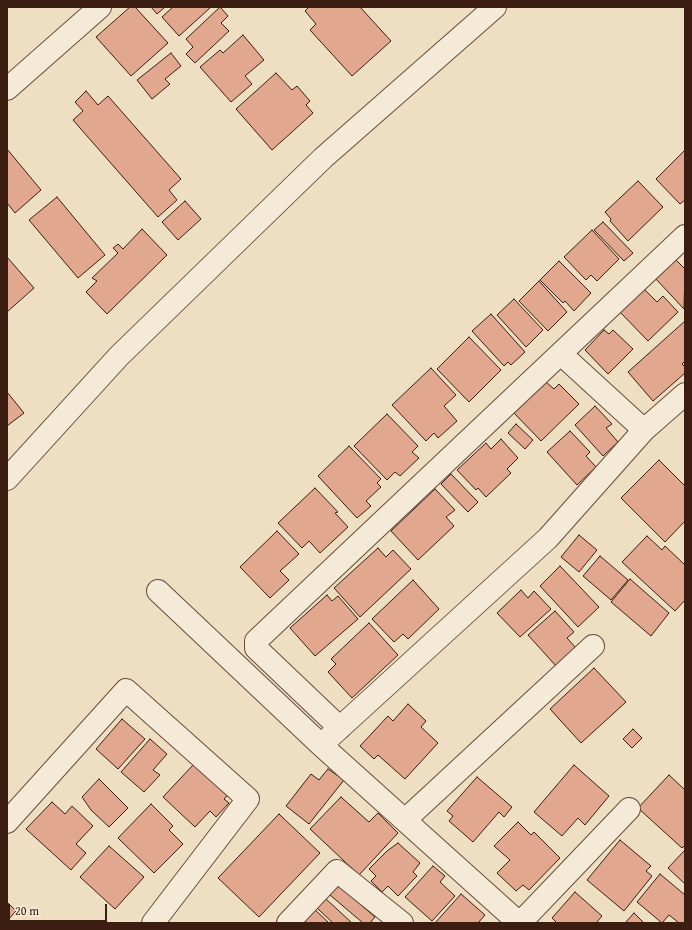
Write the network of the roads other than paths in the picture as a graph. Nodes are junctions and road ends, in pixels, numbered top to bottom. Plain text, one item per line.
1 (100, 7) edge
2 (495, 7) edge
3 (7, 89) edge
4 (685, 236) edge
5 (561, 354) junction
6 (685, 394) edge
7 (644, 430) junction
8 (7, 479) edge
9 (158, 592) dead end
10 (593, 646) dead end
11 (340, 728) junction
12 (321, 745) junction
13 (629, 809) dead end
14 (405, 820) junction
15 (7, 822) edge
16 (153, 923) edge
17 (288, 923) edge
18 (402, 923) edge
19 (520, 923) edge

1 - 3 street
2 - 8 street
4 - 5 street
5 - 7 street
5 - 11 street
6 - 7 street
7 - 11 street
9 - 12 street
10 - 14 street
11 - 12 street
12 - 14 street
13 - 19 street
14 - 19 street
15 - 16 street
17 - 18 street

